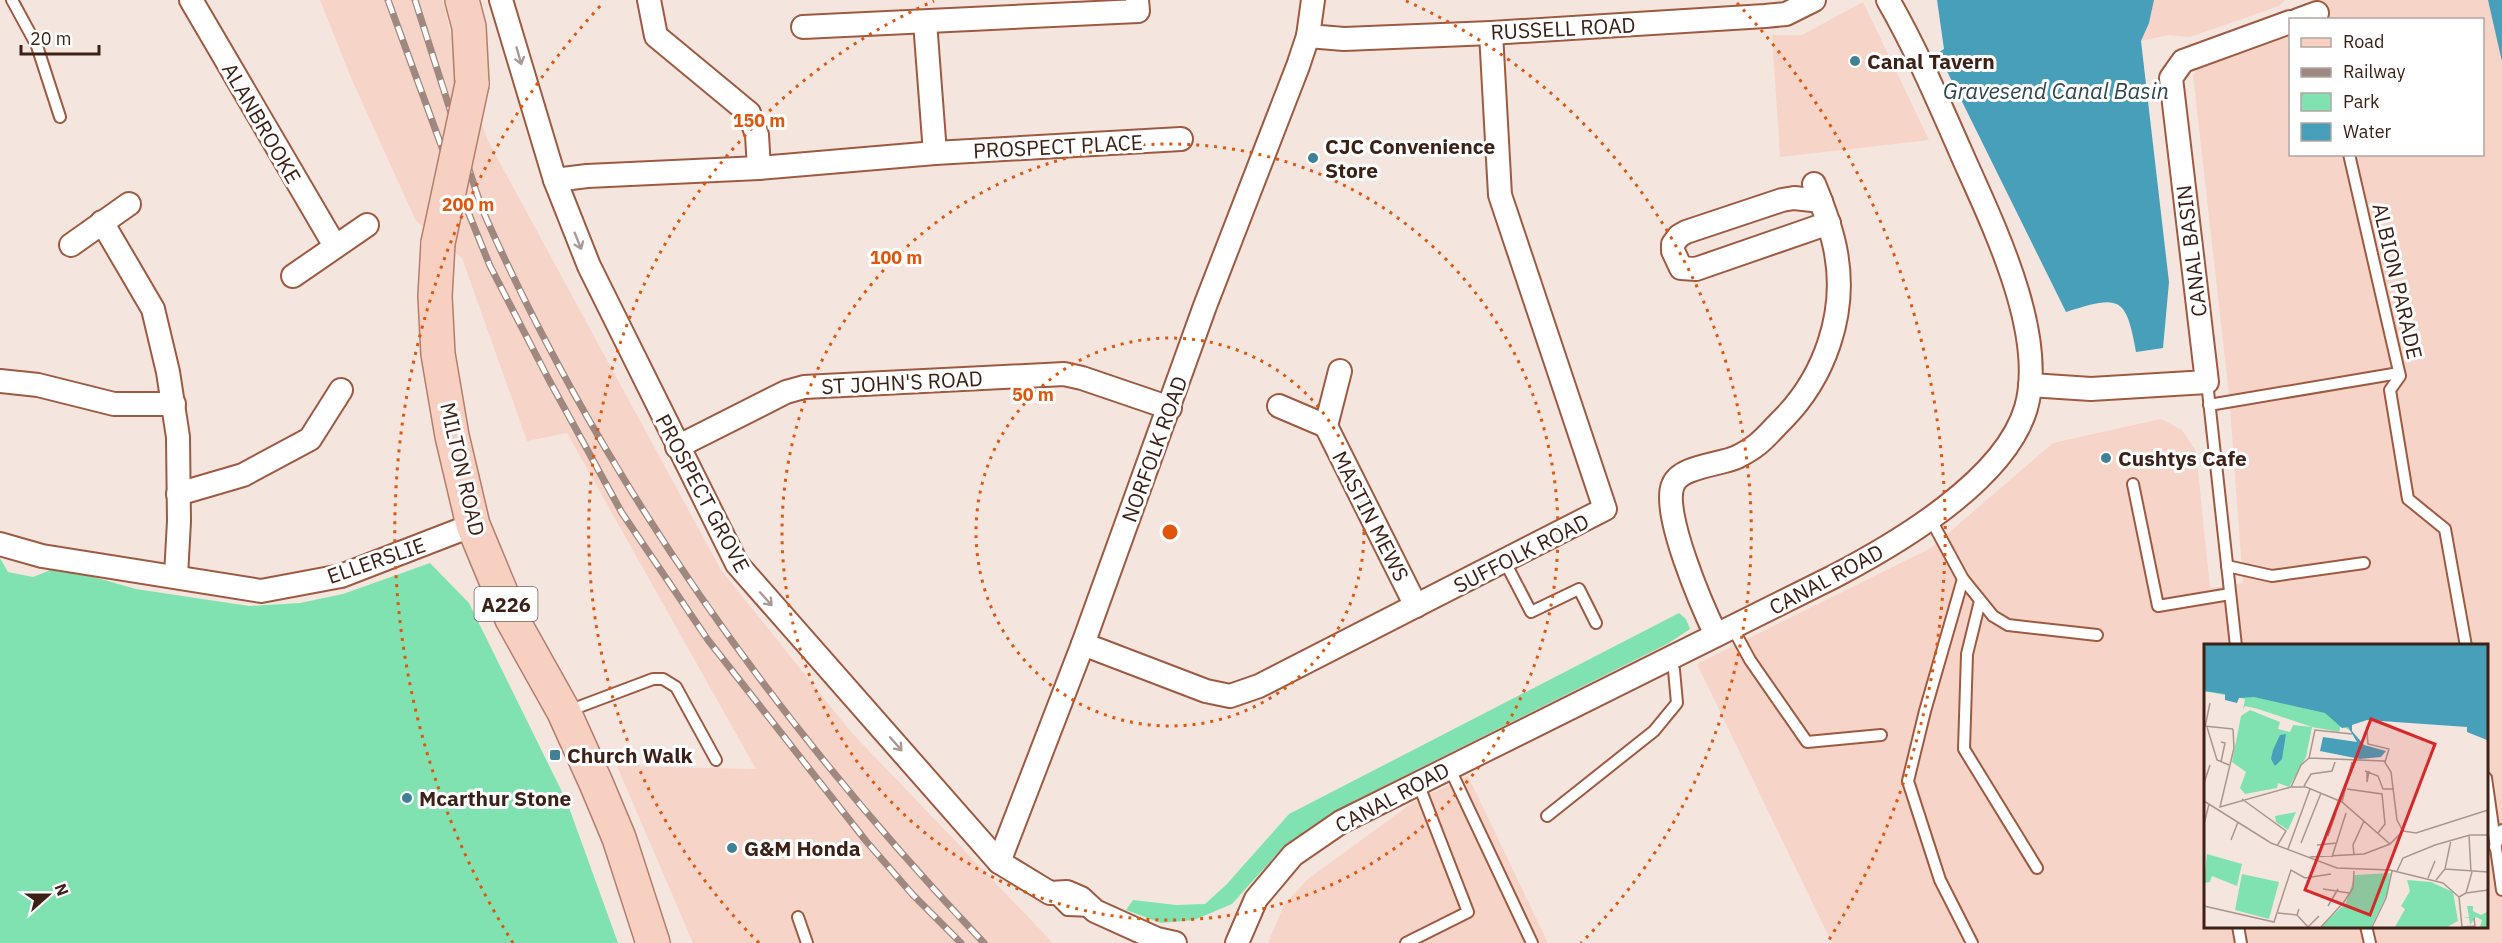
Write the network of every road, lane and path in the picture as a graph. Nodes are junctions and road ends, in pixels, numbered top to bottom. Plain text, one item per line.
1 (12, 0) edge
2 (191, 0) edge
3 (462, 0) edge
4 (501, 0) edge
5 (649, 0) edge
6 (1313, 0) edge
7 (1814, 0) edge
8 (1888, 0) edge
9 (1138, 5) edge
10 (925, 22) junction
11 (2289, 22) edge
12 (803, 27) dead end
13 (1491, 33) junction
14 (1308, 36) junction
15 (60, 117) dead end
16 (1181, 139) dead end
17 (935, 153) junction
18 (2349, 156) edge
19 (759, 168) junction
20 (555, 180) junction
21 (129, 204) dead end
22 (102, 222) junction
23 (1829, 223) junction
24 (367, 225) dead end
25 (71, 245) dead end
26 (335, 246) junction
27 (293, 276) dead end
28 (1340, 371) dead end
29 (2399, 373) junction
30 (0, 381) edge
31 (2207, 382) junction
32 (2030, 385) junction
33 (341, 390) dead end
34 (174, 404) junction
35 (2209, 405) junction
36 (1279, 406) dead end
37 (1170, 408) junction
38 (1326, 426) junction
39 (677, 447) junction
40 (2133, 484) dead end
41 (178, 494) junction
42 (1930, 519) junction
43 (473, 525) junction
44 (0, 544) edge
45 (1505, 562) junction
46 (2364, 563) dead end
47 (2227, 566) junction
48 (176, 576) junction
49 (1963, 579) junction
50 (2230, 594) junction
51 (1980, 601) junction
52 (1416, 606) junction
53 (1596, 622) dead end
54 (1724, 632) junction
55 (2097, 634) dead end
56 (1083, 644) junction
57 (2236, 644) edge
58 (2466, 644) edge
59 (1669, 659) junction
60 (564, 712) junction
61 (1881, 735) dead end
62 (716, 760) dead end
63 (1449, 767) junction
64 (1418, 783) junction
65 (2487, 786) edge
66 (1547, 816) dead end
67 (2502, 830) edge
68 (2495, 847) junction
69 (999, 862) junction
70 (2037, 868) dead end
71 (2502, 890) edge
72 (798, 917) dead end
73 (2238, 928) edge
74 (2366, 928) edge
75 (653, 943) edge
76 (807, 943) edge
77 (1175, 943) edge
78 (1237, 943) edge
79 (1406, 943) edge
80 (1532, 943) edge
81 (1972, 943) edge
82 (2241, 943) edge
83 (2370, 943) edge

1 - 15 lane
2 - 26 street, ALANBROOKE
3 - 43 main road, MILTON ROAD / A226, bridge
4 -> 20 street, PROSPECT GROVE
5 - 19 street
6 - 14 street, NORFOLK ROAD
7 - 13 street, RUSSELL ROAD
8 - 32 street, CANAL ROAD
9 - 10 street
10 - 12 street
10 - 17 street
11 - 31 street, CANAL BASIN
13 - 14 street, RUSSELL ROAD
13 - 45 street, SUFFOLK ROAD
14 - 37 street, NORFOLK ROAD
16 - 17 street, PROSPECT PLACE
17 - 19 street, PROSPECT PLACE
18 - 29 lane, ALBION PARADE
19 - 20 street, PROSPECT PLACE
20 -> 39 street, PROSPECT GROVE
21 - 22 street
22 - 25 street
22 - 34 street
23 - 23 street
23 - 54 street
24 - 26 street
26 - 27 street
28 - 38 street
29 - 35 lane
29 - 58 lane, ALBION PARADE
30 - 34 street
31 - 32 street
31 - 35 lane
32 - 42 street, CANAL ROAD
33 - 41 street
34 - 41 street
35 - 47 lane
36 - 38 street
37 - 39 street, ST JOHN'S ROAD
37 - 56 street, NORFOLK ROAD
38 - 52 street, MASTIN MEWS
39 -> 69 street, PROSPECT GROVE
40 - 50 lane
41 - 48 street
42 - 49 lane
42 - 54 street, CANAL ROAD
43 - 48 street, ELLERSLIE
43 - 60 main road, MILTON ROAD / A226
44 - 48 street, ELLERSLIE
45 - 52 street, SUFFOLK ROAD
45 - 53 lane
46 - 47 lane
47 - 50 lane
49 - 51 lane
49 - 81 lane
50 - 57 lane
51 - 55 lane
51 - 70 lane
52 - 56 street, SUFFOLK ROAD
54 - 59 street, CANAL ROAD
54 - 61 lane
56 - 69 street, NORFOLK ROAD
59 - 63 street, CANAL ROAD
59 - 66 lane
60 - 62 lane
60 - 75 main road, MILTON ROAD / A226
63 - 64 street, CANAL ROAD
63 - 80 lane
64 - 78 street, CANAL ROAD
64 - 79 lane
65 - 68 lane
67 - 68 lane
68 - 71 lane
69 - 77 street, PROSPECT GROVE
72 - 76 lane
73 - 82 lane
74 - 83 lane

